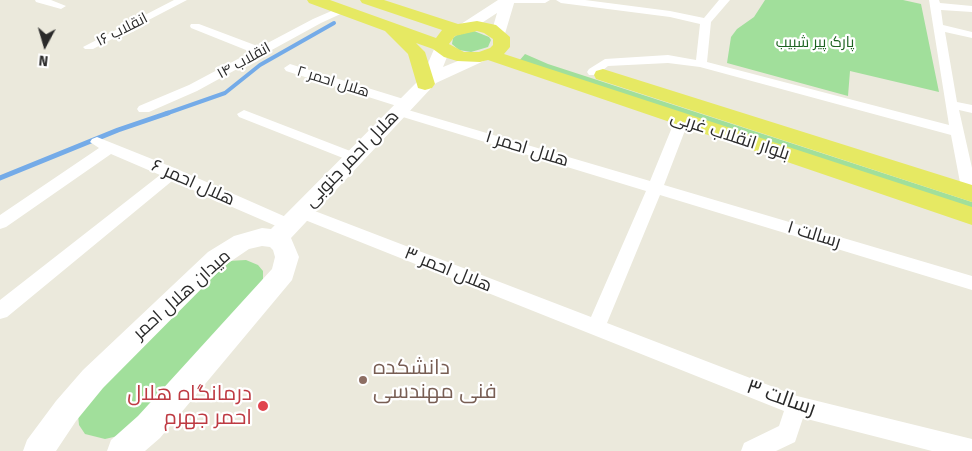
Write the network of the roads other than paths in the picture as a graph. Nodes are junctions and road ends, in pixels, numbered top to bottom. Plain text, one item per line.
1 (40, 0) edge
2 (182, 0) edge
3 (315, 0) edge
4 (368, 0) edge
5 (507, 0) edge
6 (545, 0) edge
7 (561, 0) edge
8 (726, 0) edge
9 (934, 2) edge
10 (61, 6) dead end
11 (342, 9) junction
12 (972, 9) edge
13 (706, 22) junction
14 (195, 26) dead end
15 (387, 26) junction
16 (939, 27) junction
17 (461, 28) junction
18 (972, 35) edge
19 (441, 46) junction
20 (492, 47) junction
21 (89, 48) dead end
22 (262, 52) junction
23 (701, 64) junction
24 (290, 68) dead end
25 (593, 72) junction
26 (427, 82) junction
27 (951, 104) junction
28 (402, 107) junction
29 (972, 109) edge
30 (144, 110) dead end
31 (244, 114) dead end
32 (682, 120) junction
33 (957, 132) junction
34 (354, 158) junction
35 (172, 173) junction
36 (656, 188) junction
37 (971, 194) edge
38 (972, 216) edge
39 (0, 223) edge
40 (289, 226) junction
41 (972, 283) edge
42 (0, 311) edge
43 (595, 328) junction
44 (797, 406) junction
45 (937, 446) edge
46 (972, 450) edge
47 (38, 451) edge
48 (122, 451) edge
49 (752, 451) edge

1 - 10 street
2 - 21 street, انقلاب ۱۶
3 - 11 main road
4 - 17 main road
5 - 6 street
5 - 17 main road
5 - 20 main road
7 - 13 street
8 - 13 street
9 - 12 street
9 - 16 street
11 - 15 main road
11 - 22 street, انقلاب ۱۴
13 - 23 street
14 - 22 street
15 - 19 main road
15 - 26 main road
16 - 18 street
16 - 27 street
17 - 19 main road
17 - 20 main road
19 - 20 main road
19 - 26 main road, هلال احمر جنوبی
20 - 25 main road, بلوار انقلاب غربی
20 - 26 main road, هلال احمر جنوبی
20 - 32 main road, بلوار انقلاب غربی
22 - 30 street, انقلاب ۱۴
23 - 25 street
23 - 33 street
24 - 28 street, هلال احمر ۲
25 - 37 main road, بلوار انقلاب غربی
26 - 28 main road, هلال احمر جنوبی
27 - 29 street
27 - 33 street
28 - 34 main road, هلال احمر جنوبی
28 - 36 street, هلال احمر ۱
31 - 34 street
32 - 36 street
32 - 38 main road, بلوار انقلاب غربی
33 - 37 street
34 - 40 main road, هلال احمر جنوبی
35 - 39 street, هلال احمر ۶
35 - 40 street, هلال احمر ۶
35 - 42 street
36 - 41 street, رسالت ۱
36 - 43 street
40 - 43 street, هلال احمر ۳
40 - 47 main road, میدان هلال احمر
40 - 48 main road
43 - 44 street, رسالت ۳
44 - 45 street, رسالت ۳
44 - 49 street
45 - 46 street, رسالت ۳

